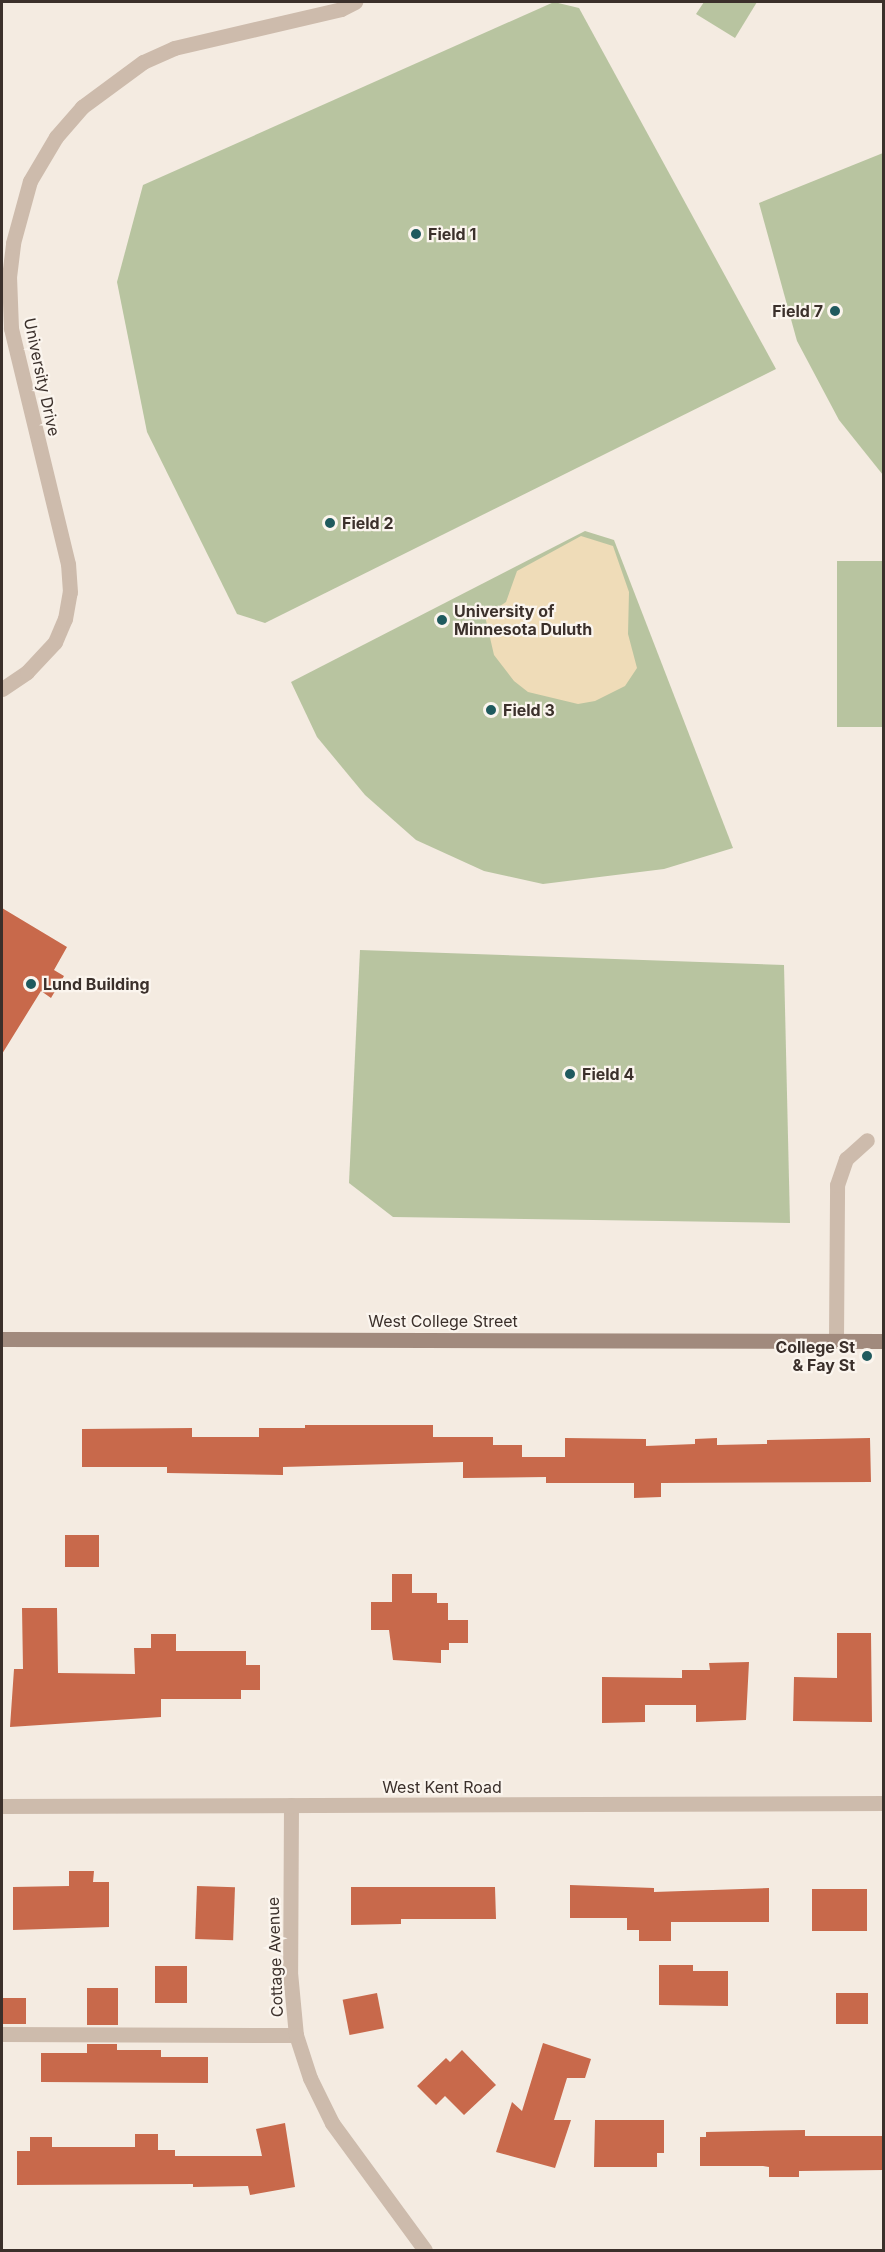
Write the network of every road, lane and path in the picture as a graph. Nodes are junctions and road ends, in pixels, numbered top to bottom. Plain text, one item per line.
1 (355, 2) edge
2 (2, 689) edge
3 (867, 1140) dead end
4 (2, 1339) edge
5 (836, 1340) junction
6 (884, 1341) edge
7 (884, 1803) edge
8 (291, 1805) junction
9 (2, 1806) edge
10 (2, 2034) edge
11 (297, 2035) junction
12 (424, 2250) edge

1 - 2 street, University Drive
3 - 5 street
4 - 5 street, West College Street
5 - 6 street, West College Street
7 - 8 street, West Kent Road
8 - 9 street, West Kent Road
8 - 11 street, Cottage Avenue
10 - 11 street
11 - 12 street, Cottage Avenue

